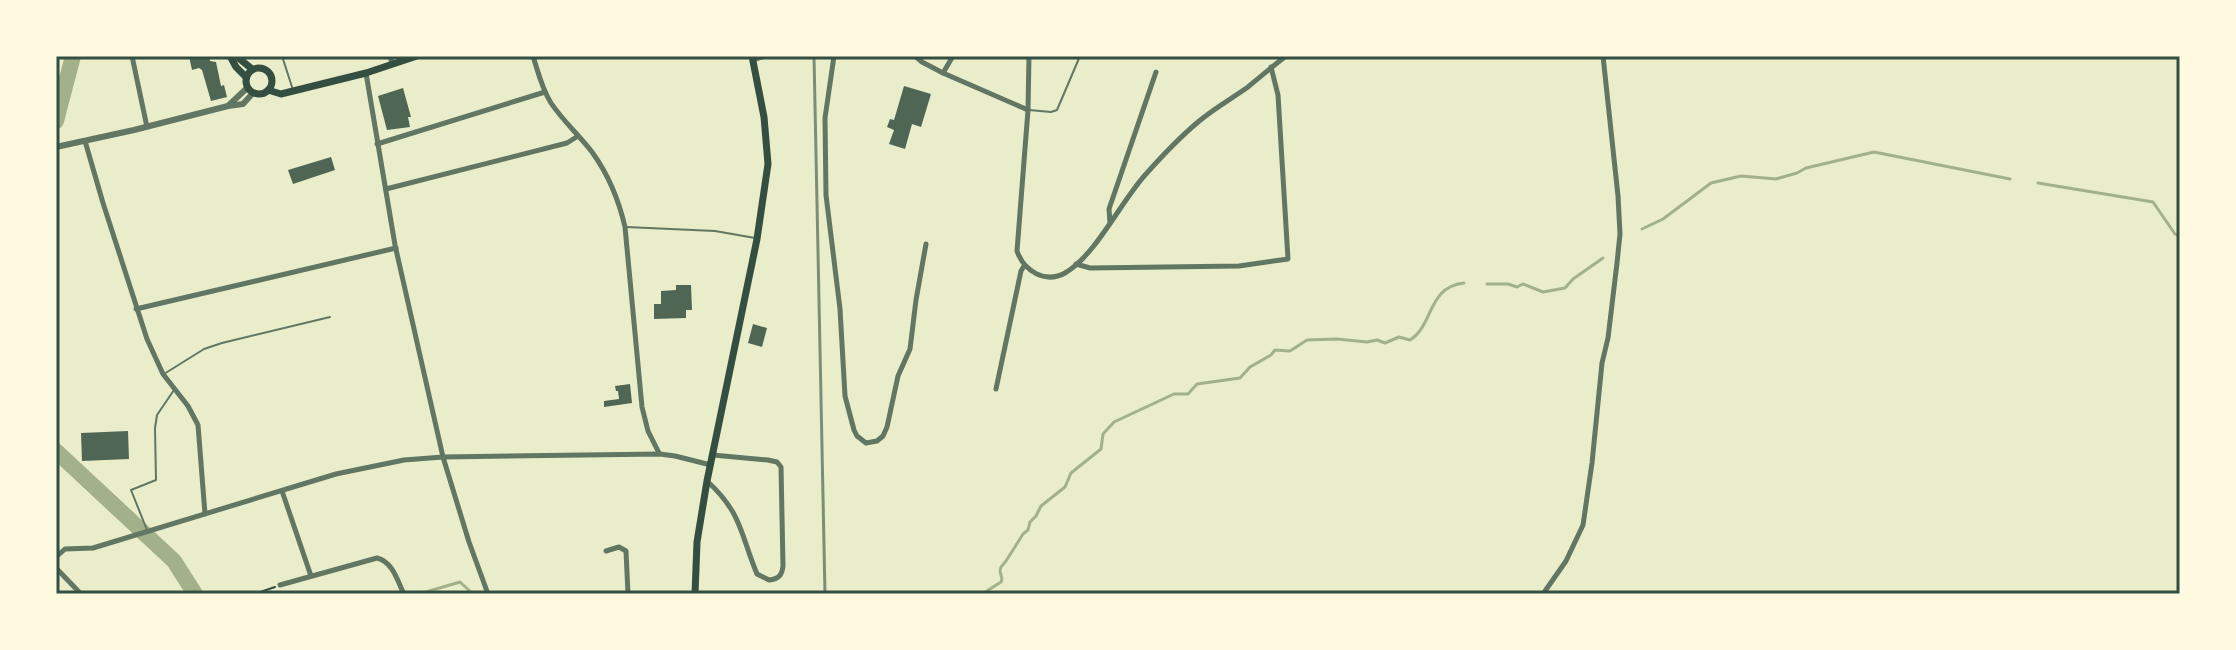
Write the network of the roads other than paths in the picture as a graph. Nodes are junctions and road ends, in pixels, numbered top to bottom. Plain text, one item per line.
1 (132, 56) edge
2 (233, 56) edge
3 (282, 56) edge
4 (417, 56) edge
5 (533, 56) edge
6 (765, 56) edge
7 (834, 56) edge
8 (915, 56) edge
9 (953, 56) edge
10 (1029, 56) edge
11 (1080, 56) edge
12 (1286, 56) edge
13 (1603, 56) edge
14 (752, 58) edge
15 (391, 60) edge
16 (1271, 67) junction
17 (252, 69) junction
18 (1156, 72) dead end
19 (366, 73) junction
20 (943, 73) junction
21 (246, 77) junction
22 (270, 87) junction
23 (250, 90) junction
24 (293, 91) junction
25 (545, 92) junction
26 (1028, 110) junction
27 (147, 127) junction
28 (578, 136) junction
29 (85, 141) junction
30 (377, 144) junction
31 (59, 147) edge
32 (386, 189) junction
33 (1110, 223) junction
34 (625, 227) junction
35 (757, 239) junction
36 (926, 244) dead end
37 (396, 248) junction
38 (1076, 264) junction
39 (1024, 266) junction
40 (136, 309) junction
41 (330, 317) dead end
42 (163, 374) junction
43 (996, 389) dead end
44 (175, 390) junction
45 (660, 454) junction
46 (713, 455) junction
47 (443, 457) junction
48 (711, 465) junction
49 (707, 481) junction
50 (282, 491) junction
51 (205, 514) junction
52 (150, 530) junction
53 (606, 551) dead end
54 (56, 557) edge
55 (56, 568) edge
56 (311, 576) junction
57 (280, 585) road end
58 (81, 594) edge
59 (404, 594) edge
60 (488, 594) edge
61 (628, 594) edge
62 (695, 594) edge
63 (1543, 594) edge

1 - 27 street
2 - 17 main road
2 - 21 main road
3 - 24 lane
4 - 15 main road
5 - 25 street
6 - 14 street
7 - 36 street
8 - 20 street
9 - 20 street
10 - 26 street
11 - 26 lane
12 - 16 street
13 - 63 street
14 - 35 main road
15 - 19 main road
16 - 33 street
16 - 38 street
17 - 21 main road
17 - 22 main road
18 - 33 street
19 - 24 main road
19 - 30 street
20 - 26 street
21 - 23 main road
22 - 23 main road
22 - 24 main road
23 - 27 street
25 - 28 street
25 - 30 street
26 - 39 street
27 - 29 street
28 - 32 street
28 - 34 street
29 - 31 street
29 - 40 street
30 - 32 street
32 - 37 street
33 - 38 street
34 - 35 lane
34 - 45 street
35 - 46 main road
37 - 40 street
37 - 47 street
38 - 39 street
39 - 43 street
40 - 42 street
41 - 42 lane
42 - 44 street
44 - 51 street
44 - 52 lane
45 - 47 street
45 - 48 street
46 - 48 main road
46 - 49 street
47 - 50 street
47 - 60 street
48 - 49 main road
49 - 62 main road
50 - 51 street
50 - 56 street
51 - 52 street
52 - 54 street
53 - 61 street
55 - 58 street
56 - 57 street
56 - 59 street

